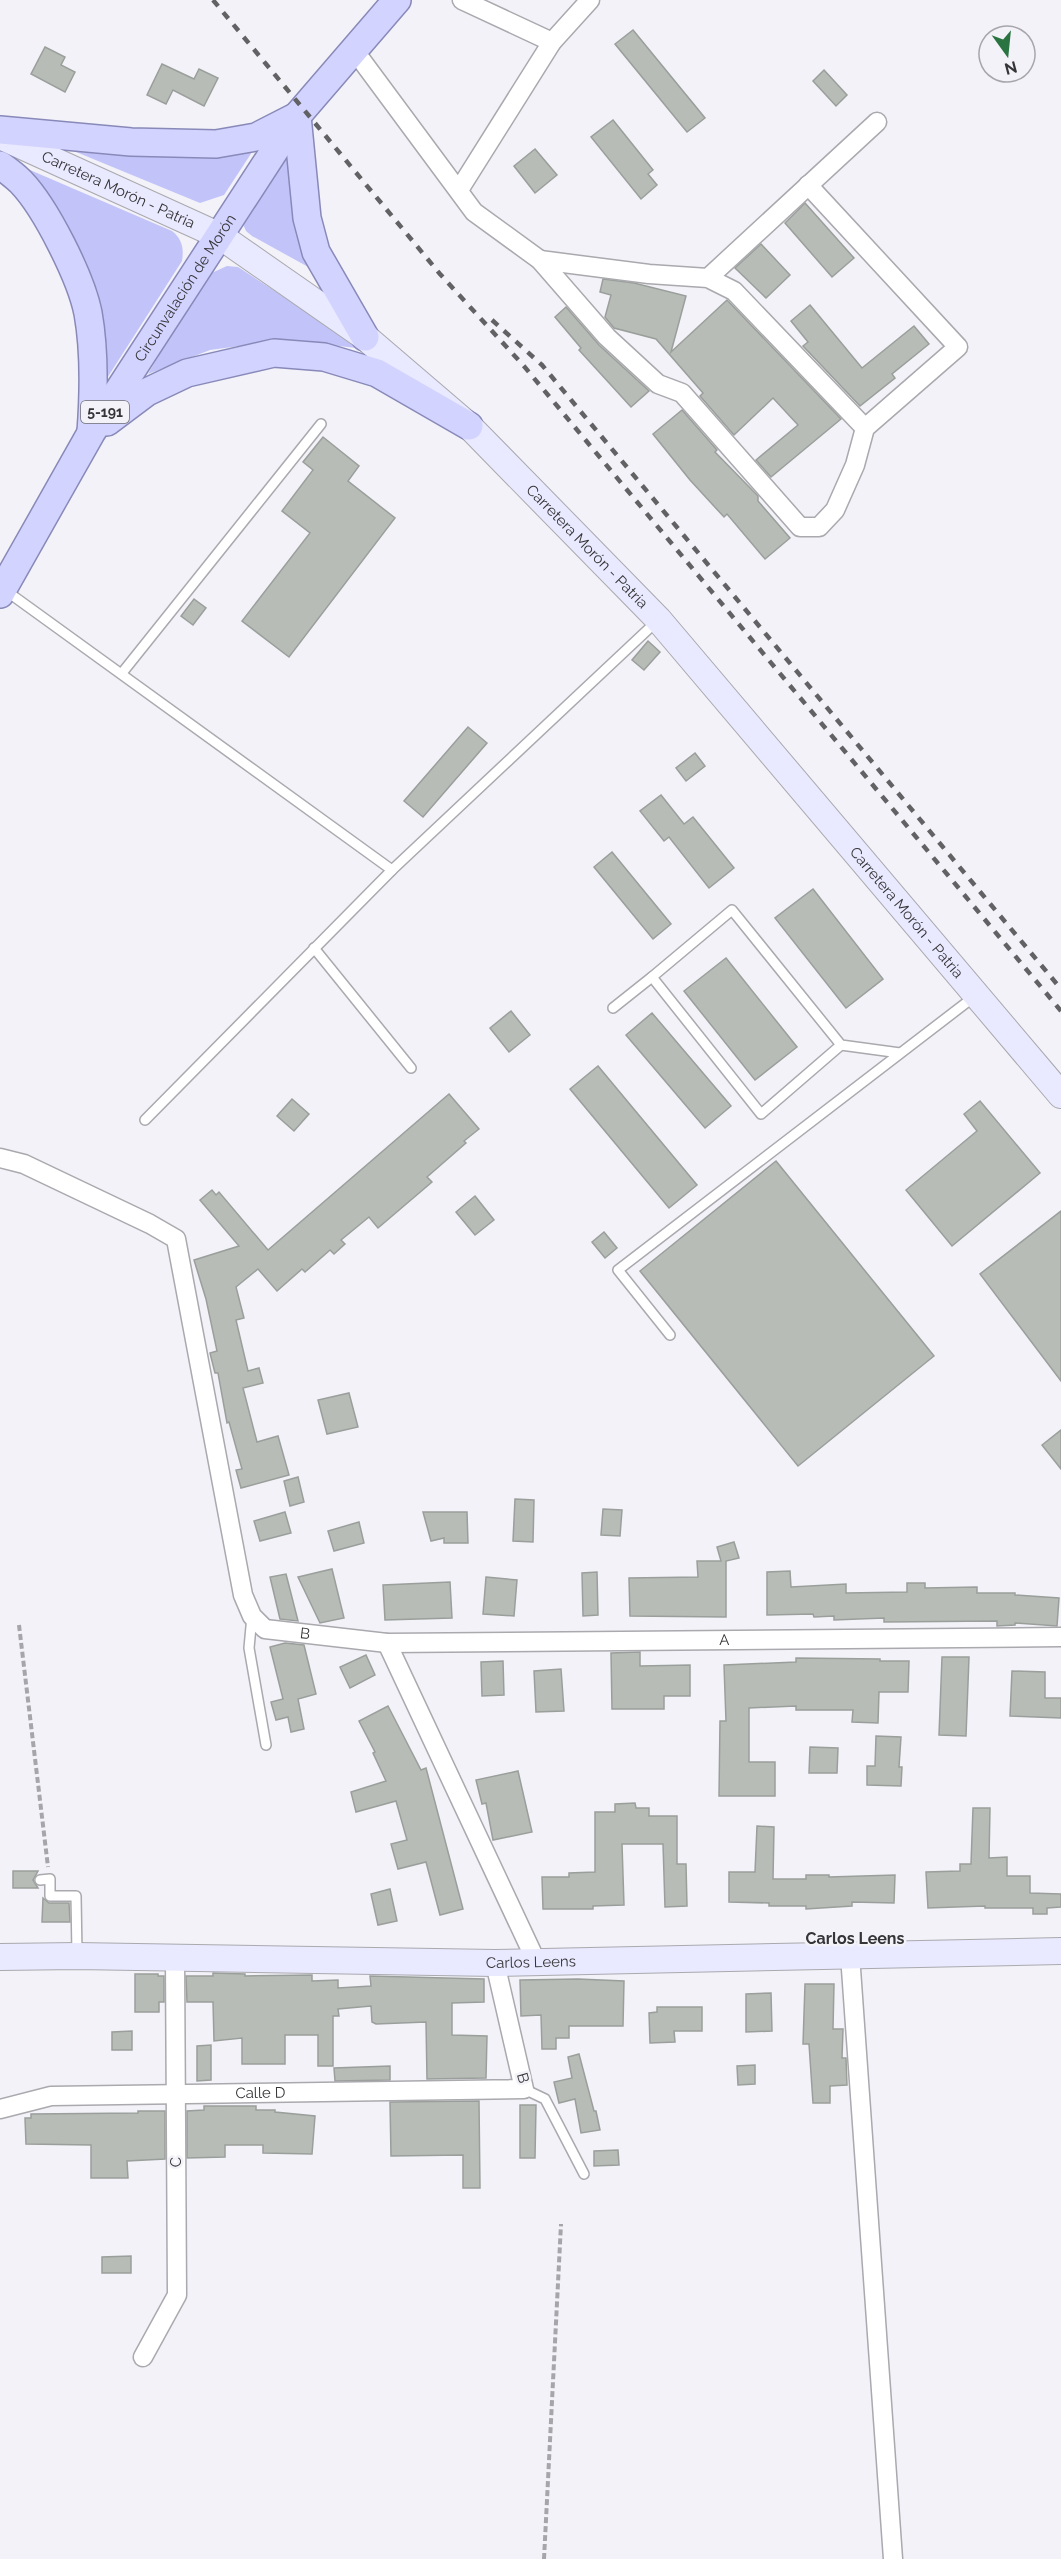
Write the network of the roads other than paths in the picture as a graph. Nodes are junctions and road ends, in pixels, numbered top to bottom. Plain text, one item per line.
1 (397, 0) edge
2 (462, 0) edge
3 (590, 0) edge
4 (552, 42) junction
5 (354, 50) junction
6 (297, 116) junction
7 (877, 122) dead end
8 (0, 130) edge
9 (0, 136) edge
10 (0, 165) edge
11 (808, 185) junction
12 (459, 190) junction
13 (220, 236) junction
14 (540, 260) junction
15 (708, 278) junction
16 (365, 337) junction
17 (321, 424) dead end
18 (469, 426) junction
19 (865, 428) junction
20 (91, 433) junction
21 (1, 591) edge
22 (658, 619) junction
23 (122, 674) junction
24 (392, 870) junction
25 (314, 948) junction
26 (652, 977) junction
27 (977, 995) junction
28 (613, 1008) dead end
29 (841, 1044) junction
30 (900, 1053) junction
31 (411, 1068) dead end
32 (1061, 1095) edge
33 (145, 1119) dead end
34 (0, 1158) edge
35 (670, 1335) dead end
36 (252, 1616) junction
37 (1061, 1637) edge
38 (387, 1643) junction
39 (266, 1745) dead end
40 (45, 1880) road end
41 (1061, 1951) edge
42 (77, 1956) junction
43 (850, 1956) junction
44 (0, 1957) edge
45 (175, 1959) junction
46 (495, 1963) junction
47 (537, 1963) junction
48 (524, 2089) junction
49 (176, 2094) junction
50 (0, 2109) edge
51 (584, 2174) dead end
52 (143, 2357) dead end
53 (893, 2559) edge

1 - 5 main road, Circunvalación de Morón / 5-191
2 - 4 street
3 - 4 street
4 - 12 street
5 - 6 main road, Circunvalación de Morón / 5-191
5 - 12 street
6 - 8 main road
6 - 13 main road, Circunvalación de Morón / 5-191
6 - 16 main road
7 - 11 street
9 - 13 street, Carretera Morón - Patria
10 - 20 main road
11 - 15 street
11 - 19 street
12 - 14 street
13 - 16 street, Carretera Morón - Patria
13 - 20 main road, Circunvalación de Morón / 5-191
14 - 15 street
14 - 19 street
15 - 19 street
16 - 18 street, Carretera Morón - Patria
17 - 23 lane
18 - 20 main road
18 - 22 street, Carretera Morón - Patria
20 - 21 main road, Circunvalación de Morón / 5-191
21 - 23 lane
22 - 24 lane
22 - 27 street, Carretera Morón - Patria
23 - 24 lane
24 - 25 lane
25 - 31 lane
25 - 33 lane
26 - 28 lane
26 - 29 lane
26 - 29 lane
27 - 30 lane
27 - 32 street, Carretera Morón - Patria
29 - 30 lane
30 - 35 lane
34 - 36 street
36 - 38 street, B
36 - 39 lane
37 - 38 street, A
38 - 47 street
40 - 42 lane
41 - 43 street, Carlos Leens
42 - 44 street, Carlos Leens
42 - 45 street, Carlos Leens
43 - 47 street, Carlos Leens
43 - 53 street
45 - 46 street, Carlos Leens
45 - 49 street, C
46 - 47 street, Carlos Leens
46 - 48 street, B
48 - 49 street, Calle D
48 - 51 lane, B
49 - 50 street, Calle D
49 - 52 street, C

